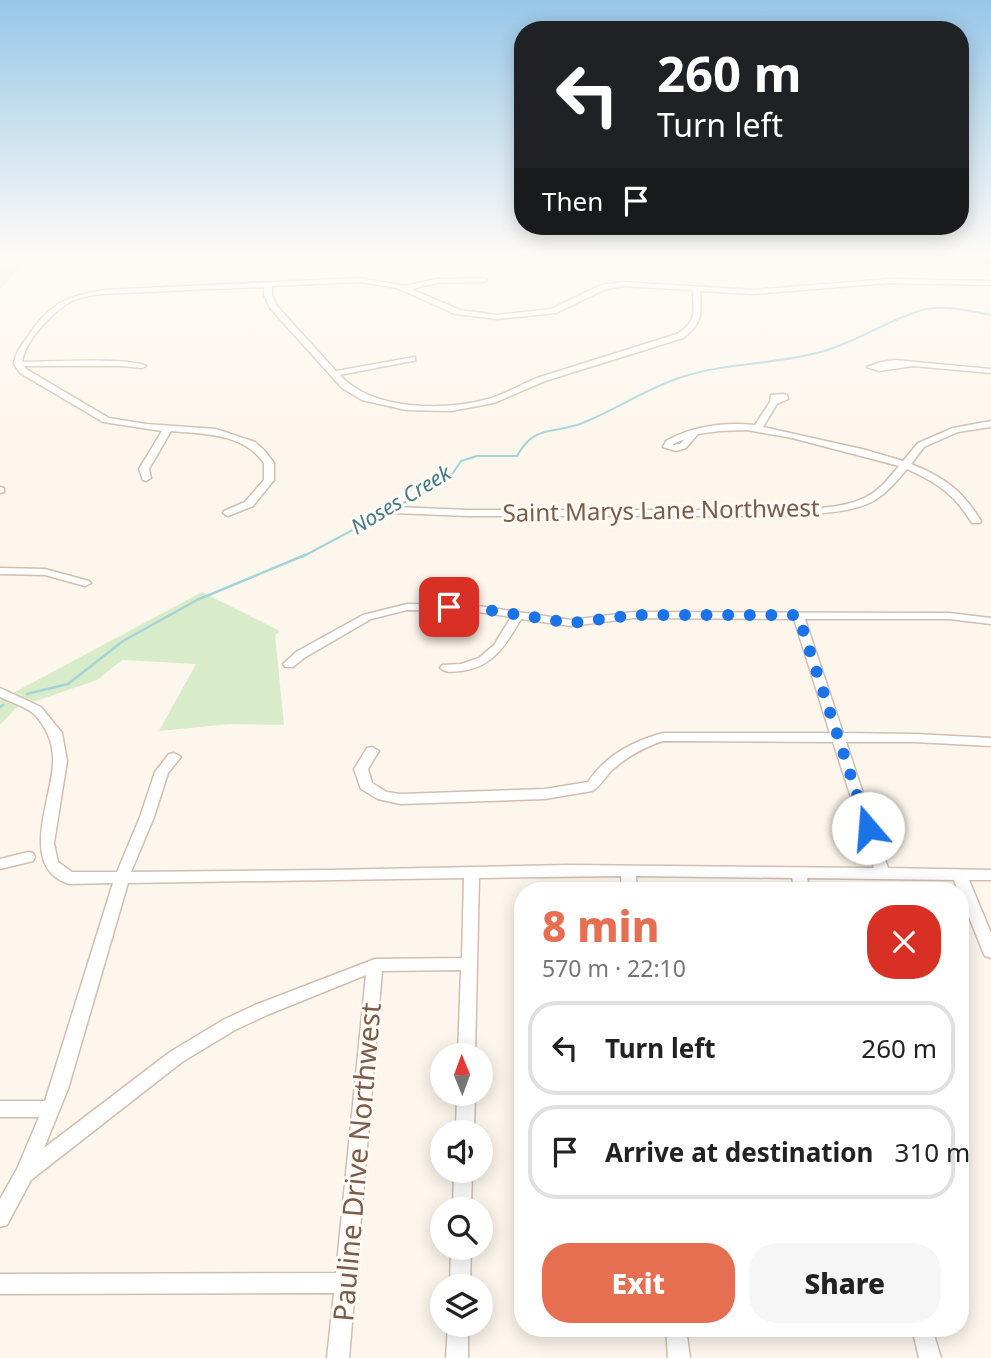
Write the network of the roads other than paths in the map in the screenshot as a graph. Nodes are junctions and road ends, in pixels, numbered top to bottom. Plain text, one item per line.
1 (45, 318) edge
2 (285, 318) edge
3 (698, 318) edge
4 (412, 359) dead end
5 (18, 364) junction
6 (51, 364) junction
7 (909, 365) dead end
8 (142, 366) dead end
9 (991, 371) edge
10 (26, 373) junction
11 (334, 374) junction
12 (774, 402) dead end
13 (991, 424) edge
14 (168, 428) junction
15 (757, 429) junction
16 (694, 434) dead end
17 (904, 465) junction
18 (146, 478) dead end
19 (395, 510) dead end
20 (228, 513) dead end
21 (976, 521) dead end
22 (0, 571) edge
23 (85, 583) dead end
24 (518, 615) junction
25 (798, 615) junction
26 (991, 621) edge
27 (289, 664) dead end
28 (446, 668) dead end
29 (0, 692) edge
30 (838, 737) junction
31 (991, 742) edge
32 (372, 751) dead end
33 (47, 756) dead end
34 (174, 757) dead end
35 (23, 841) dead end
36 (28, 857) junction
37 (0, 864) edge
38 (628, 871) junction
39 (798, 872) junction
40 (472, 874) junction
41 (883, 874) junction
42 (959, 874) junction
43 (991, 875) edge
44 (122, 878) junction
45 (630, 882) edge
46 (801, 882) edge
47 (962, 882) edge
48 (969, 898) edge
49 (991, 952) edge
50 (470, 964) junction
51 (374, 965) junction
52 (467, 1043) edge
53 (0, 1109) edge
54 (51, 1109) junction
55 (24, 1174) junction
56 (0, 1218) edge
57 (0, 1283) edge
58 (346, 1283) junction
59 (458, 1337) edge
60 (677, 1337) edge
61 (924, 1337) edge
62 (338, 1358) edge
63 (457, 1358) edge
64 (679, 1358) edge
65 (930, 1358) edge

1 - 5 street
2 - 11 street
3 - 11 street
4 - 11 street
5 - 6 street
5 - 10 street
6 - 8 street
6 - 10 street
7 - 9 street
10 - 14 street
12 - 15 street
13 - 17 street, Saint Marys Lane Northwest
14 - 18 street
14 - 20 street
15 - 16 street
15 - 17 street
17 - 19 street, Saint Marys Lane Northwest
17 - 21 street
22 - 23 street
24 - 25 street
24 - 27 street
24 - 28 street
25 - 26 street
25 - 30 street
29 - 33 street
30 - 31 street
30 - 32 street
30 - 41 street
34 - 44 street
35 - 36 street
36 - 37 street
36 - 44 street
38 - 39 street
38 - 40 street
38 - 45 street
39 - 41 street
39 - 46 street
40 - 44 street
40 - 50 street
41 - 42 street
42 - 43 street
42 - 47 street
44 - 54 street
48 - 49 street
50 - 51 street
50 - 52 street
51 - 55 street
51 - 58 street, Pauline Drive Northwest
53 - 54 street
54 - 55 street
55 - 56 street
57 - 58 street
58 - 62 street, Pauline Drive Northwest
59 - 63 street
60 - 64 street
61 - 65 street

